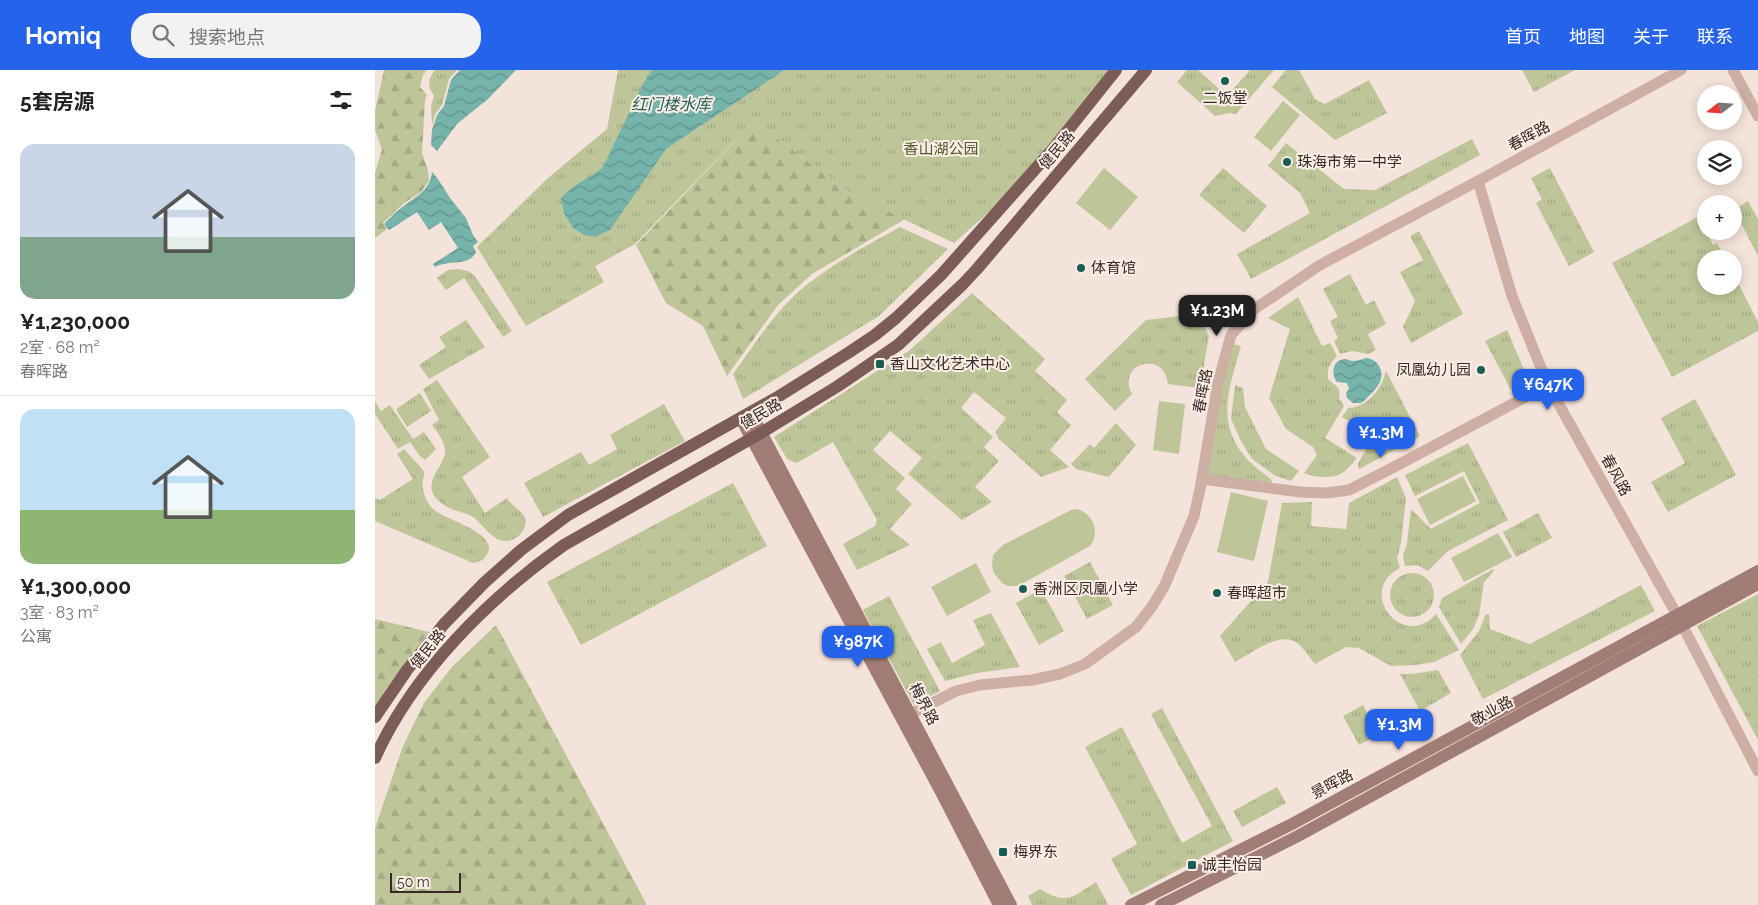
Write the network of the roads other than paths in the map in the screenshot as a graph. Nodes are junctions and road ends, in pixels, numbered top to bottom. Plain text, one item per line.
1 (1116, 70) edge
2 (1146, 70) edge
3 (1681, 70) edge
4 (1733, 70) edge
5 (1758, 116) edge
6 (1478, 181) junction
7 (1548, 385) junction
8 (746, 416) junction
9 (756, 436) junction
10 (1202, 479) junction
11 (1758, 572) edge
12 (1758, 584) edge
13 (1680, 620) junction
14 (911, 714) junction
15 (375, 717) edge
16 (375, 758) edge
17 (1758, 771) edge
18 (999, 905) edge
19 (1011, 905) edge
20 (1131, 905) edge
21 (1161, 905) edge

1 - 8 main road, 健民路
2 - 9 main road, 健民路
3 - 6 street, 春晖路
4 - 5 street
6 - 7 street, 春风路
6 - 10 street, 春晖路
7 - 10 street
7 - 13 street, 春风路
8 - 9 main road
8 - 15 main road, 健民路
9 - 14 main road, 梅界路
9 - 16 main road, 健民路
9 - 18 main road
10 - 14 street, 春晖路
11 - 13 main road, 敬业路
12 - 13 main road, 敬业路
13 - 17 street, 春风路
13 - 20 main road, 景晖路
13 - 21 main road, 敬业路
14 - 19 main road, 梅界路

